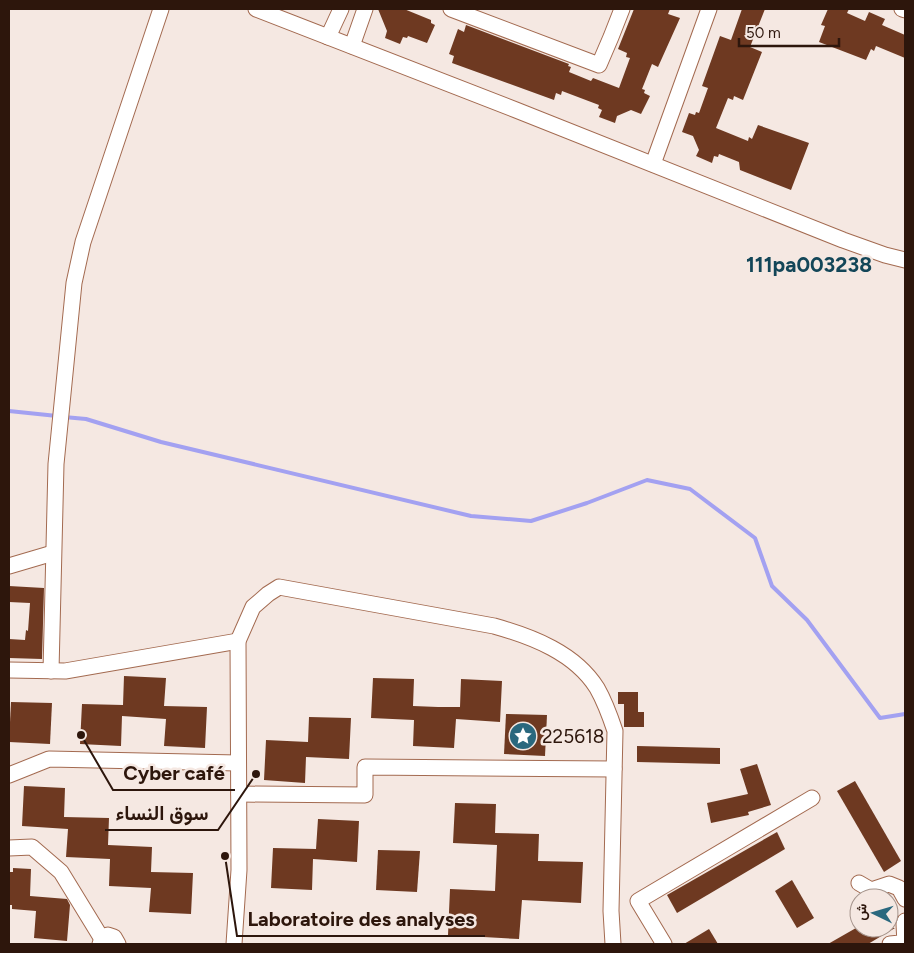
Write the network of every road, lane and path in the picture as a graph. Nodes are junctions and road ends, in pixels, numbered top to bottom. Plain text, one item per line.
1 (161, 9) edge
2 (256, 9) edge
3 (341, 9) edge
4 (365, 9) edge
5 (452, 9) edge
6 (622, 9) edge
7 (709, 9) edge
8 (328, 37) junction
9 (352, 46) junction
10 (653, 164) junction
11 (905, 260) edge
12 (53, 553) junction
13 (9, 566) edge
14 (238, 642) junction
15 (9, 670) edge
16 (51, 672) junction
17 (238, 762) junction
18 (614, 769) junction
19 (9, 775) edge
20 (239, 794) junction
21 (812, 798) dead end
22 (9, 848) edge
23 (858, 883) dead end
24 (903, 890) edge
25 (905, 921) edge
26 (101, 941) edge
27 (118, 944) edge
28 (234, 944) edge
29 (613, 944) edge
30 (664, 944) edge
31 (890, 944) edge

1 - 12 street
2 - 8 street
3 - 8 street
4 - 9 street
5 - 6 street
7 - 10 street
8 - 9 street
9 - 10 street
10 - 11 street
12 - 13 street
12 - 16 street
14 - 16 street
14 - 17 street
14 - 18 street
15 - 16 street
17 - 19 street
17 - 20 street
18 - 20 street
18 - 29 street
20 - 28 street
21 - 30 street
22 - 26 street
23 - 24 street
25 - 31 street
26 - 27 street

